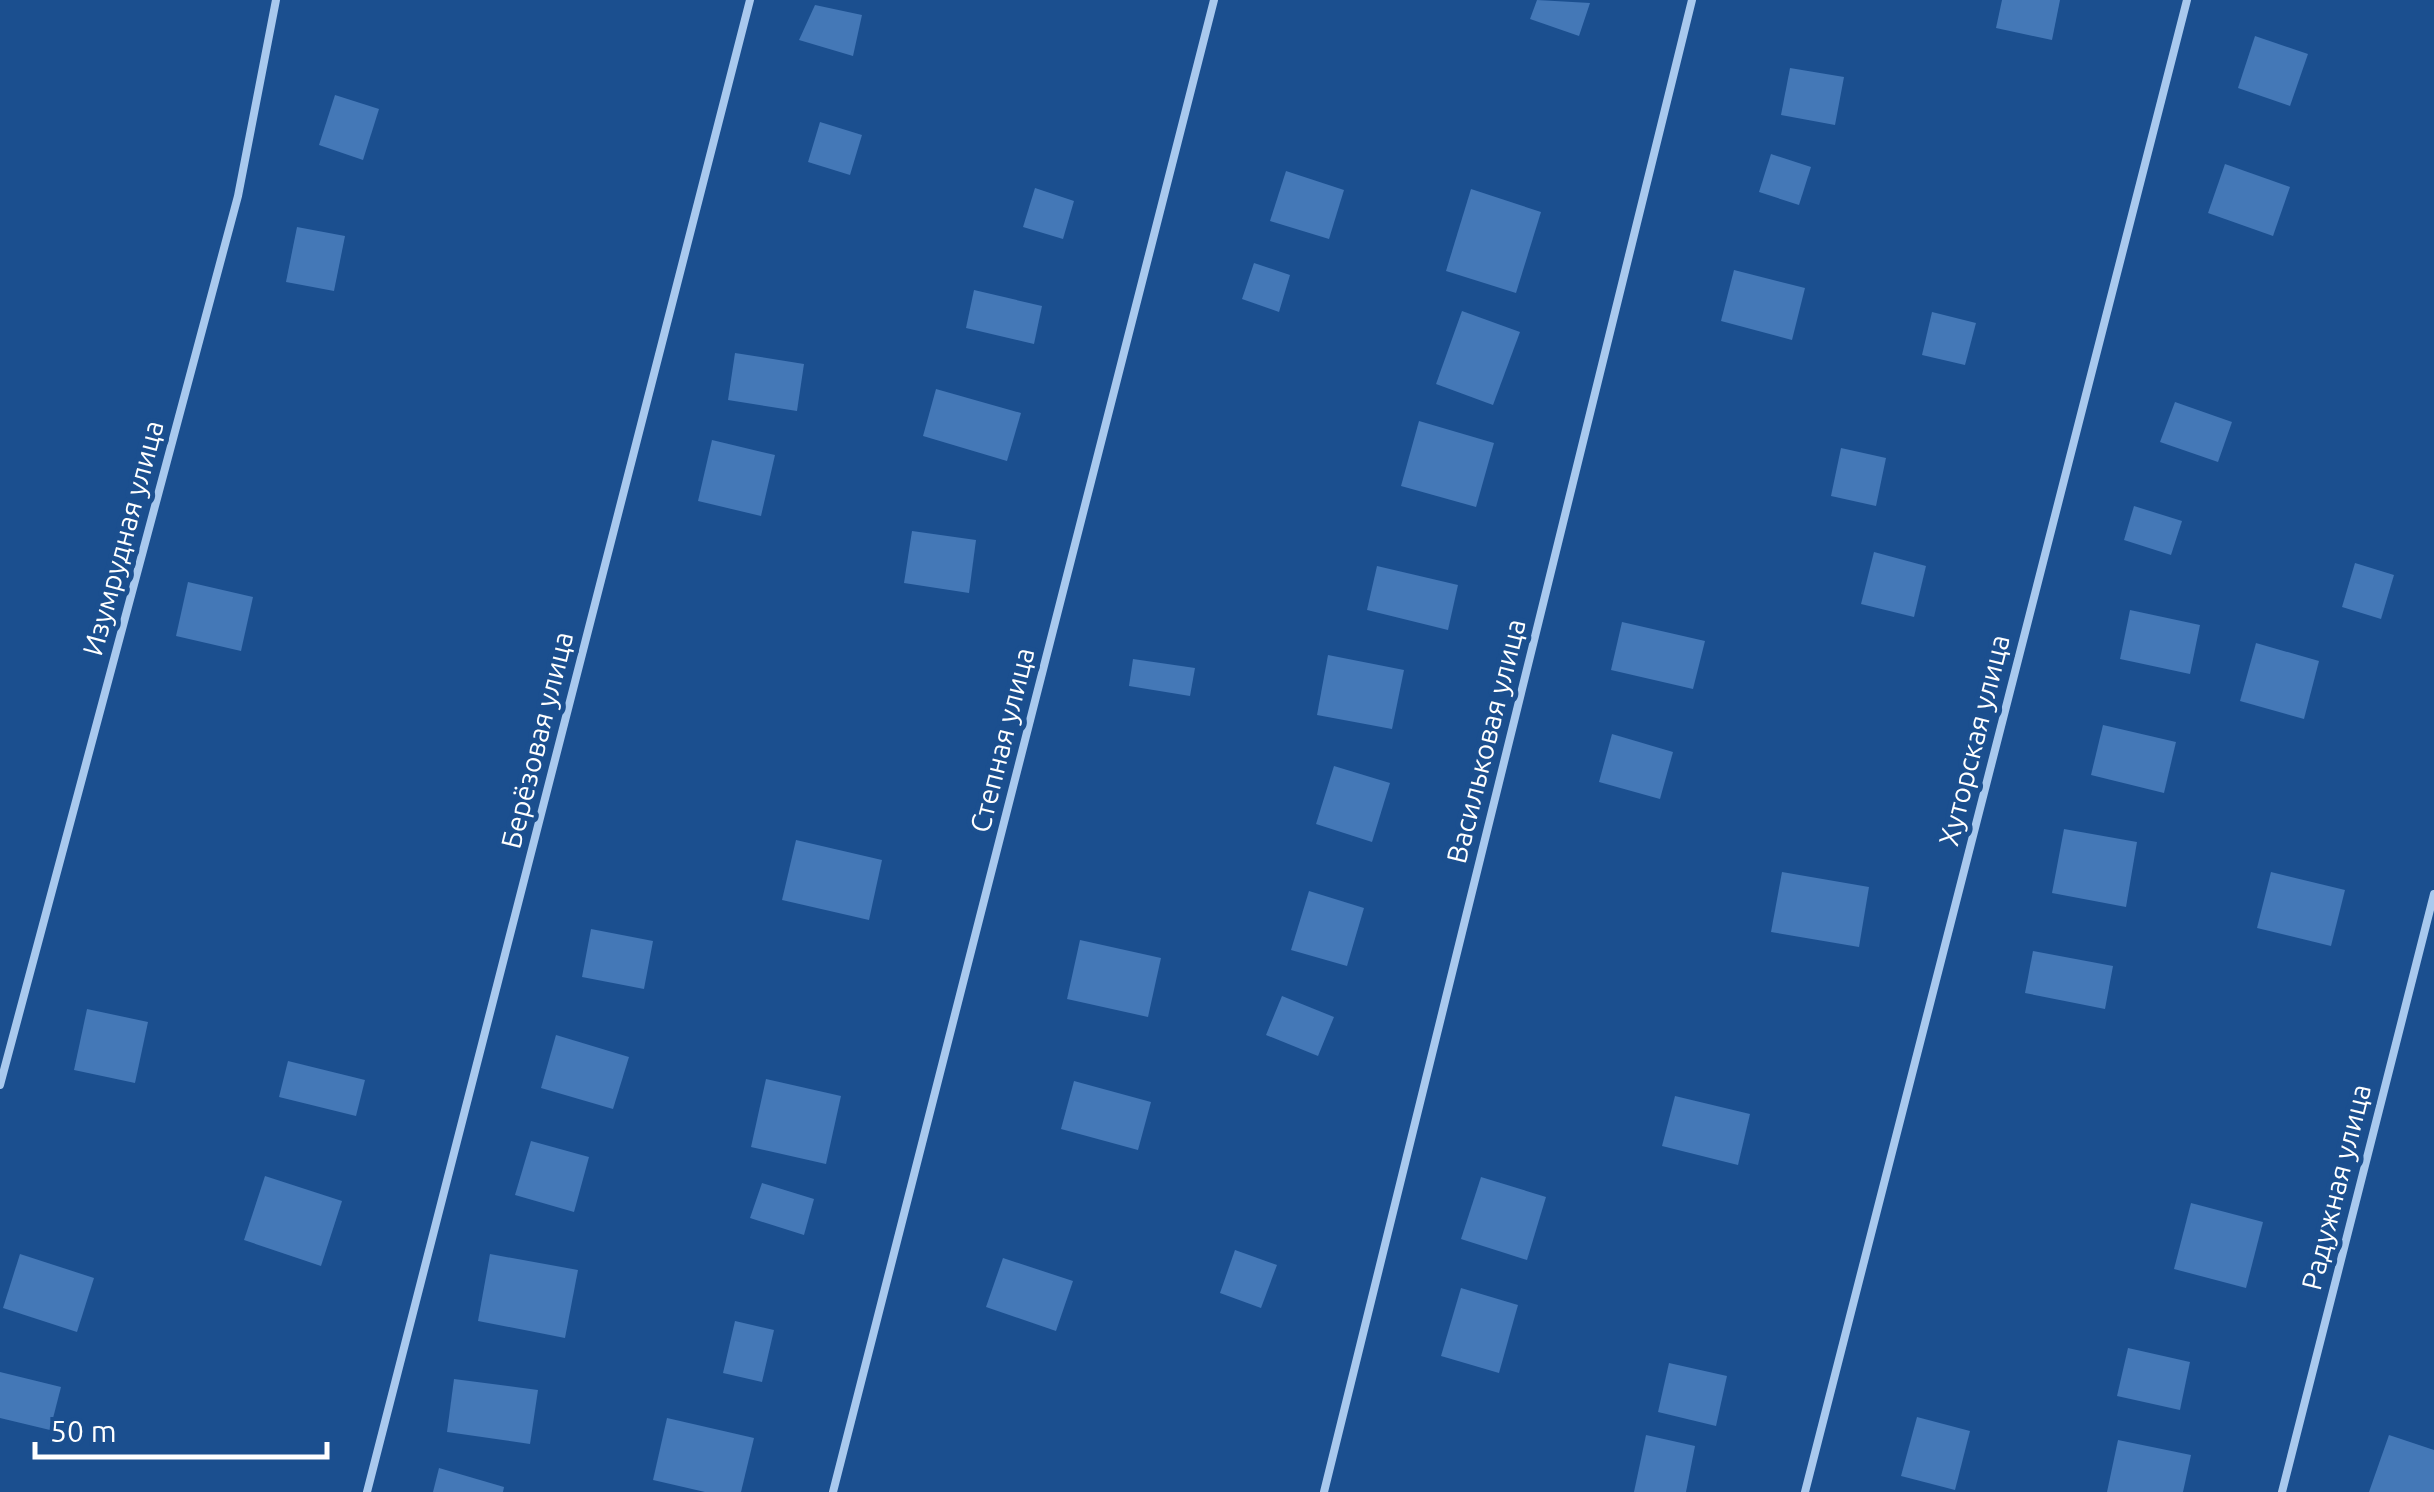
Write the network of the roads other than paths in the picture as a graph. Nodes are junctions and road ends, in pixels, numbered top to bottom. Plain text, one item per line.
1 (276, 0) edge
2 (750, 0) edge
3 (1214, 0) edge
4 (1692, 0) edge
5 (2187, 0) edge
6 (2434, 894) edge
7 (0, 1086) edge
8 (368, 1492) edge
9 (833, 1492) edge
10 (1324, 1492) edge
11 (1805, 1492) edge
12 (2282, 1492) edge

1 - 7 lane, Изумрудная улица
2 - 8 lane, Берёзовая улица
3 - 9 lane, Степная улица
4 - 10 lane, Васильковая улица
5 - 11 lane, Хуторская улица
6 - 12 lane, Радужная улица

